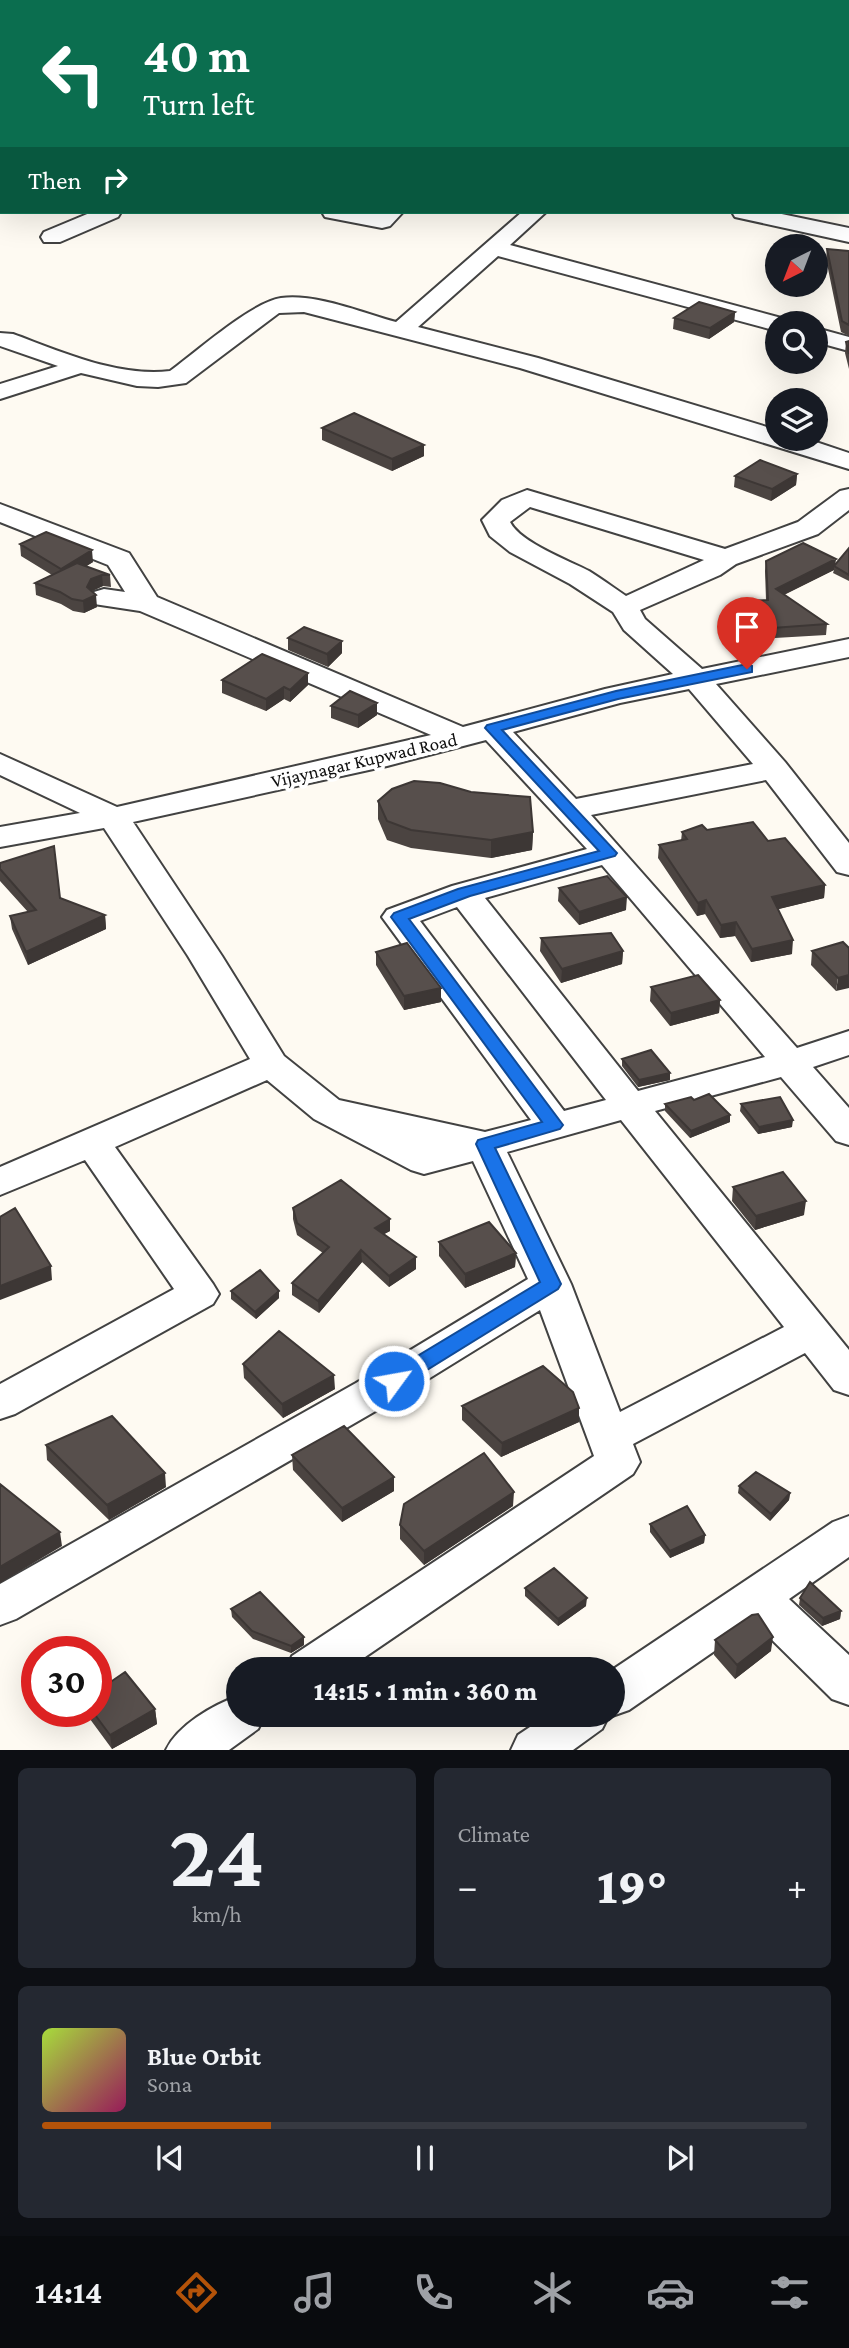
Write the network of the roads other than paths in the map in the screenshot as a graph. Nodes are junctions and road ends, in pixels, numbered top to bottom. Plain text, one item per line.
1 (105, 214) edge
2 (344, 214) edge
3 (390, 214) edge
4 (533, 214) edge
5 (752, 214) edge
6 (849, 235) edge
7 (52, 237) dead end
8 (494, 248) junction
9 (765, 321) edge
10 (401, 330) junction
11 (828, 338) edge
12 (4, 339) dead end
13 (849, 344) edge
14 (77, 366) junction
15 (0, 392) edge
16 (765, 435) edge
17 (819, 451) edge
18 (849, 460) edge
19 (849, 497) edge
20 (0, 512) edge
21 (726, 558) junction
22 (104, 598) dead end
23 (146, 603) junction
24 (624, 607) junction
25 (849, 649) edge
26 (696, 679) junction
27 (477, 733) junction
28 (0, 763) edge
29 (774, 769) junction
30 (568, 810) junction
31 (113, 817) junction
32 (0, 837) edge
33 (609, 853) junction
34 (849, 865) edge
35 (464, 893) junction
36 (849, 1043) edge
37 (271, 1063) junction
38 (788, 1063) junction
39 (630, 1107) junction
40 (554, 1125) junction
41 (849, 1132) edge
42 (91, 1141) junction
43 (485, 1144) junction
44 (0, 1182) edge
45 (551, 1284) junction
46 (811, 1331) junction
47 (849, 1379) edge
48 (0, 1403) edge
49 (607, 1438) junction
50 (849, 1534) edge
51 (758, 1597) junction
52 (0, 1606) edge
53 (328, 1657) edge
54 (849, 1685) edge
55 (625, 1687) edge
56 (226, 1725) edge
57 (567, 1727) edge
58 (190, 1749) edge
59 (535, 1749) edge

1 - 7 street
2 - 3 street
4 - 8 street
5 - 6 street
8 - 9 street
8 - 10 street
10 - 14 street
10 - 16 street
11 - 13 street
12 - 14 street
14 - 15 street
17 - 18 street
19 - 21 street
20 - 23 street
21 - 24 street
21 - 24 street
22 - 23 street
23 - 27 street
24 - 26 street
25 - 26 street, Vijaynagar Kupwad Road
26 - 27 street, Vijaynagar Kupwad Road
26 - 29 street
27 - 30 street
27 - 31 street, Vijaynagar Kupwad Road
28 - 31 street
29 - 30 street
29 - 34 street
30 - 33 street
31 - 32 street, Vijaynagar Kupwad Road
31 - 37 street
33 - 35 street
33 - 38 street
35 - 39 street
35 - 40 street
36 - 38 street
37 - 42 street
37 - 43 street
38 - 39 street
38 - 41 street
39 - 40 street
39 - 46 street
40 - 43 street
42 - 44 street
42 - 48 street
43 - 45 street
45 - 49 street
45 - 52 street
46 - 47 street
46 - 49 street
49 - 53 street
50 - 51 street
51 - 54 street
51 - 55 street
56 - 58 street
57 - 59 street

